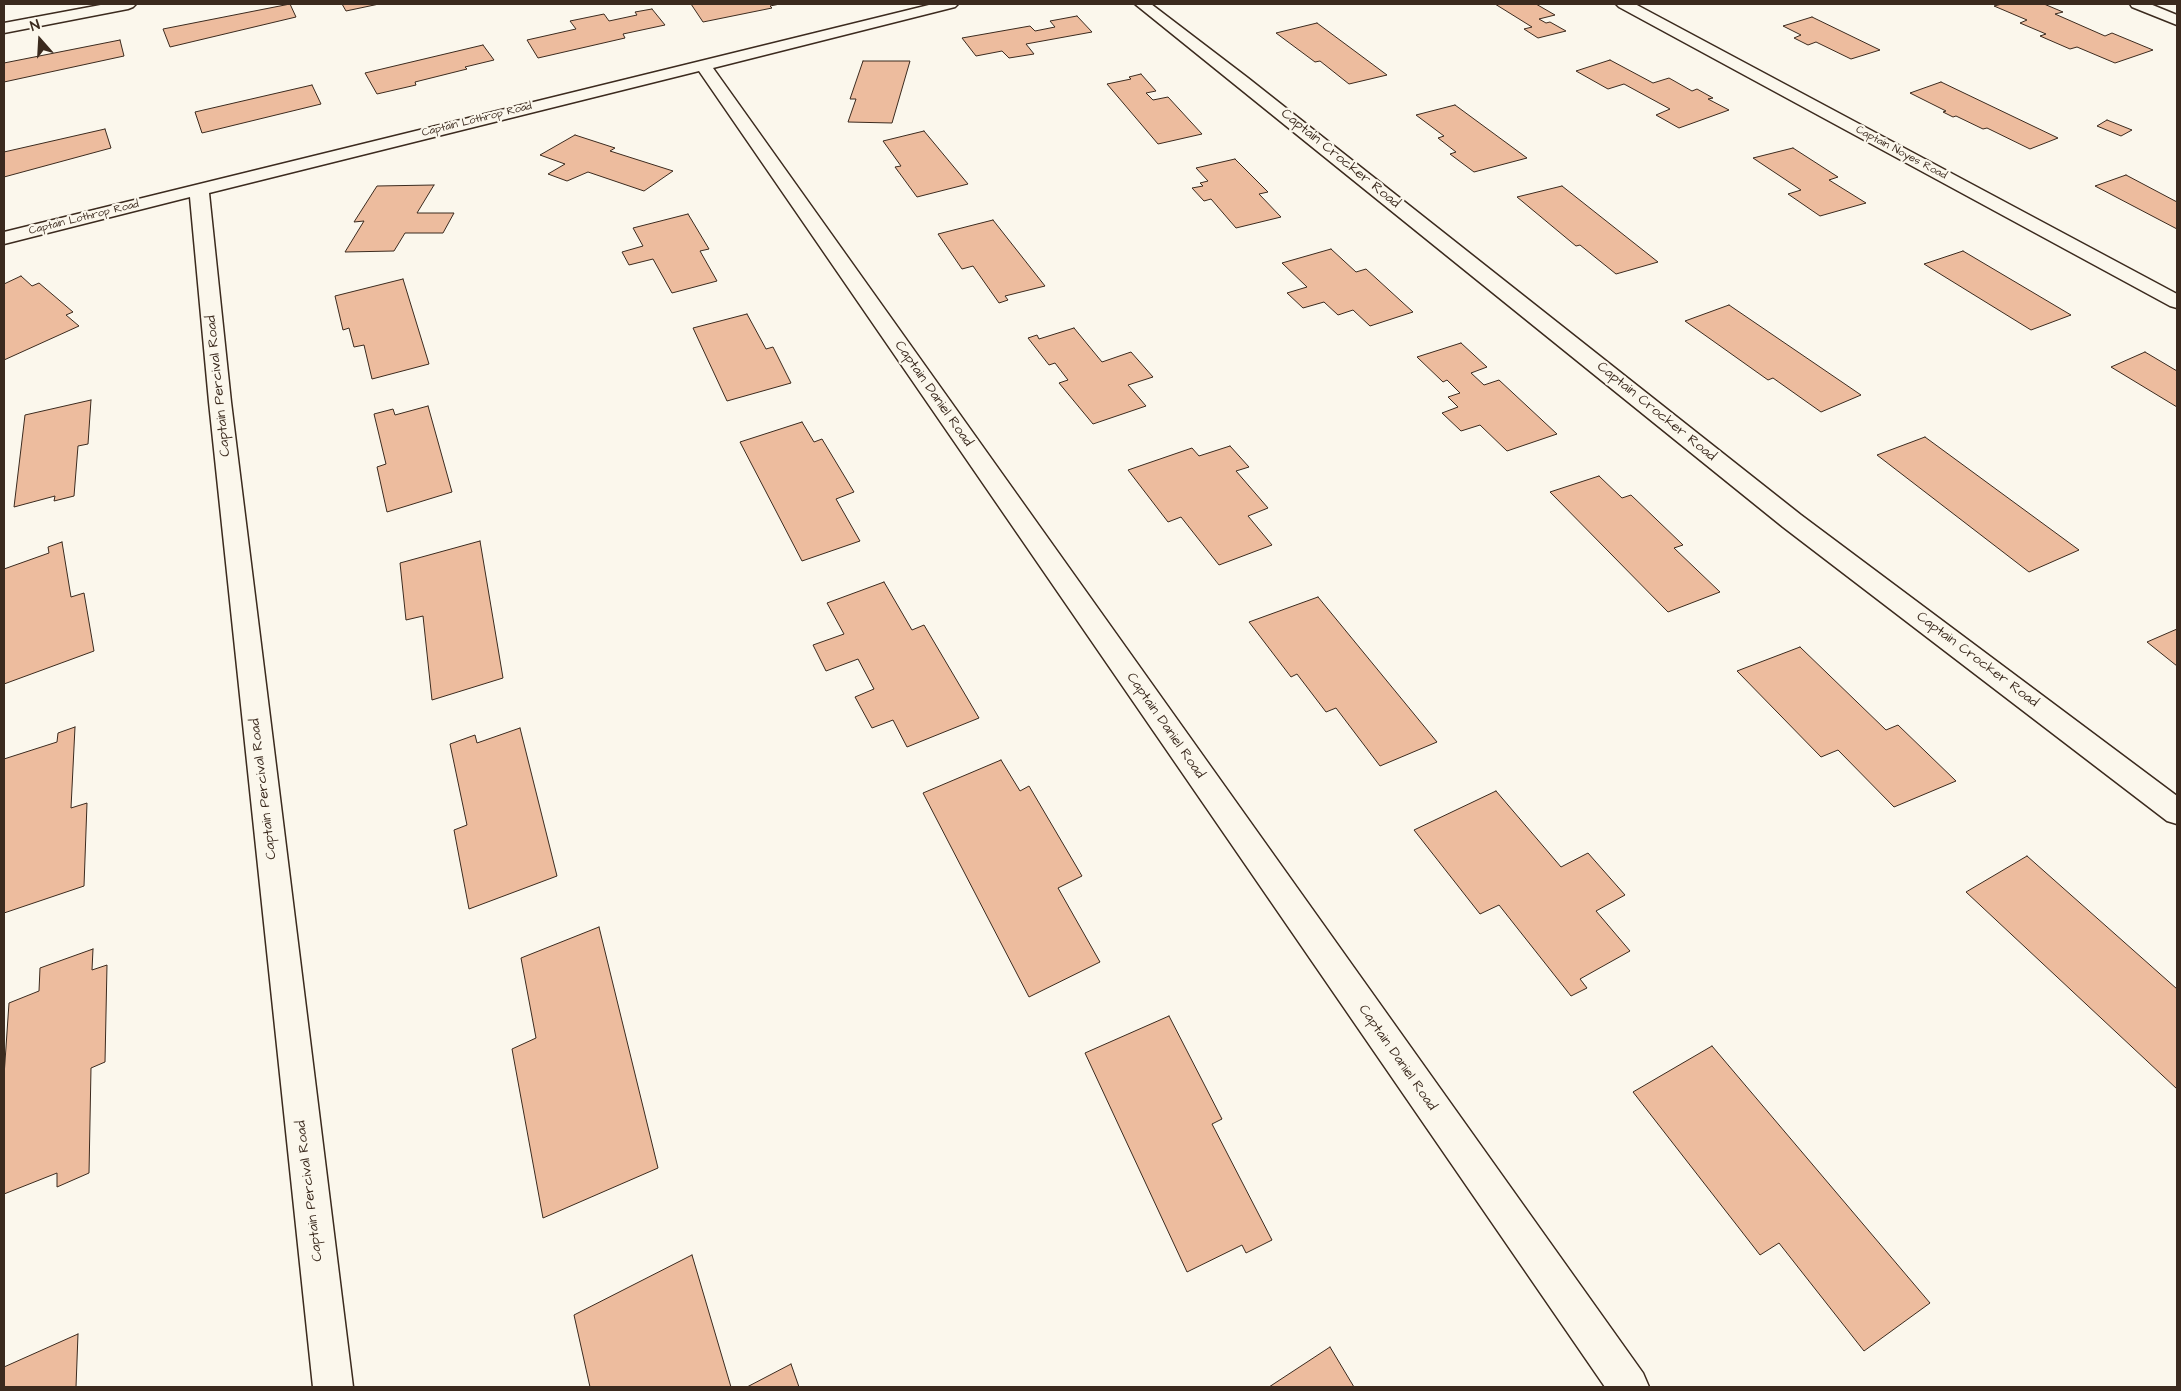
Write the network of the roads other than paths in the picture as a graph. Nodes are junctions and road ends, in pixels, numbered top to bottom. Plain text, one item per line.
1 (128, 4) edge
2 (950, 4) edge
3 (1142, 4) edge
4 (1624, 4) edge
5 (2137, 4) edge
6 (2177, 20) edge
7 (4, 28) edge
8 (702, 64) junction
9 (199, 190) junction
10 (4, 238) edge
11 (2177, 302) edge
12 (2177, 812) edge
13 (333, 1387) edge
14 (1629, 1387) edge

1 - 7 street
2 - 8 street, Captain Lothrop Road
3 - 12 street, Captain Crocker Road
4 - 11 street, Captain Noyes Road
5 - 6 street
8 - 9 street, Captain Lothrop Road
8 - 14 street, Captain Daniel Road
9 - 10 street, Captain Lothrop Road
9 - 13 street, Captain Percival Road

